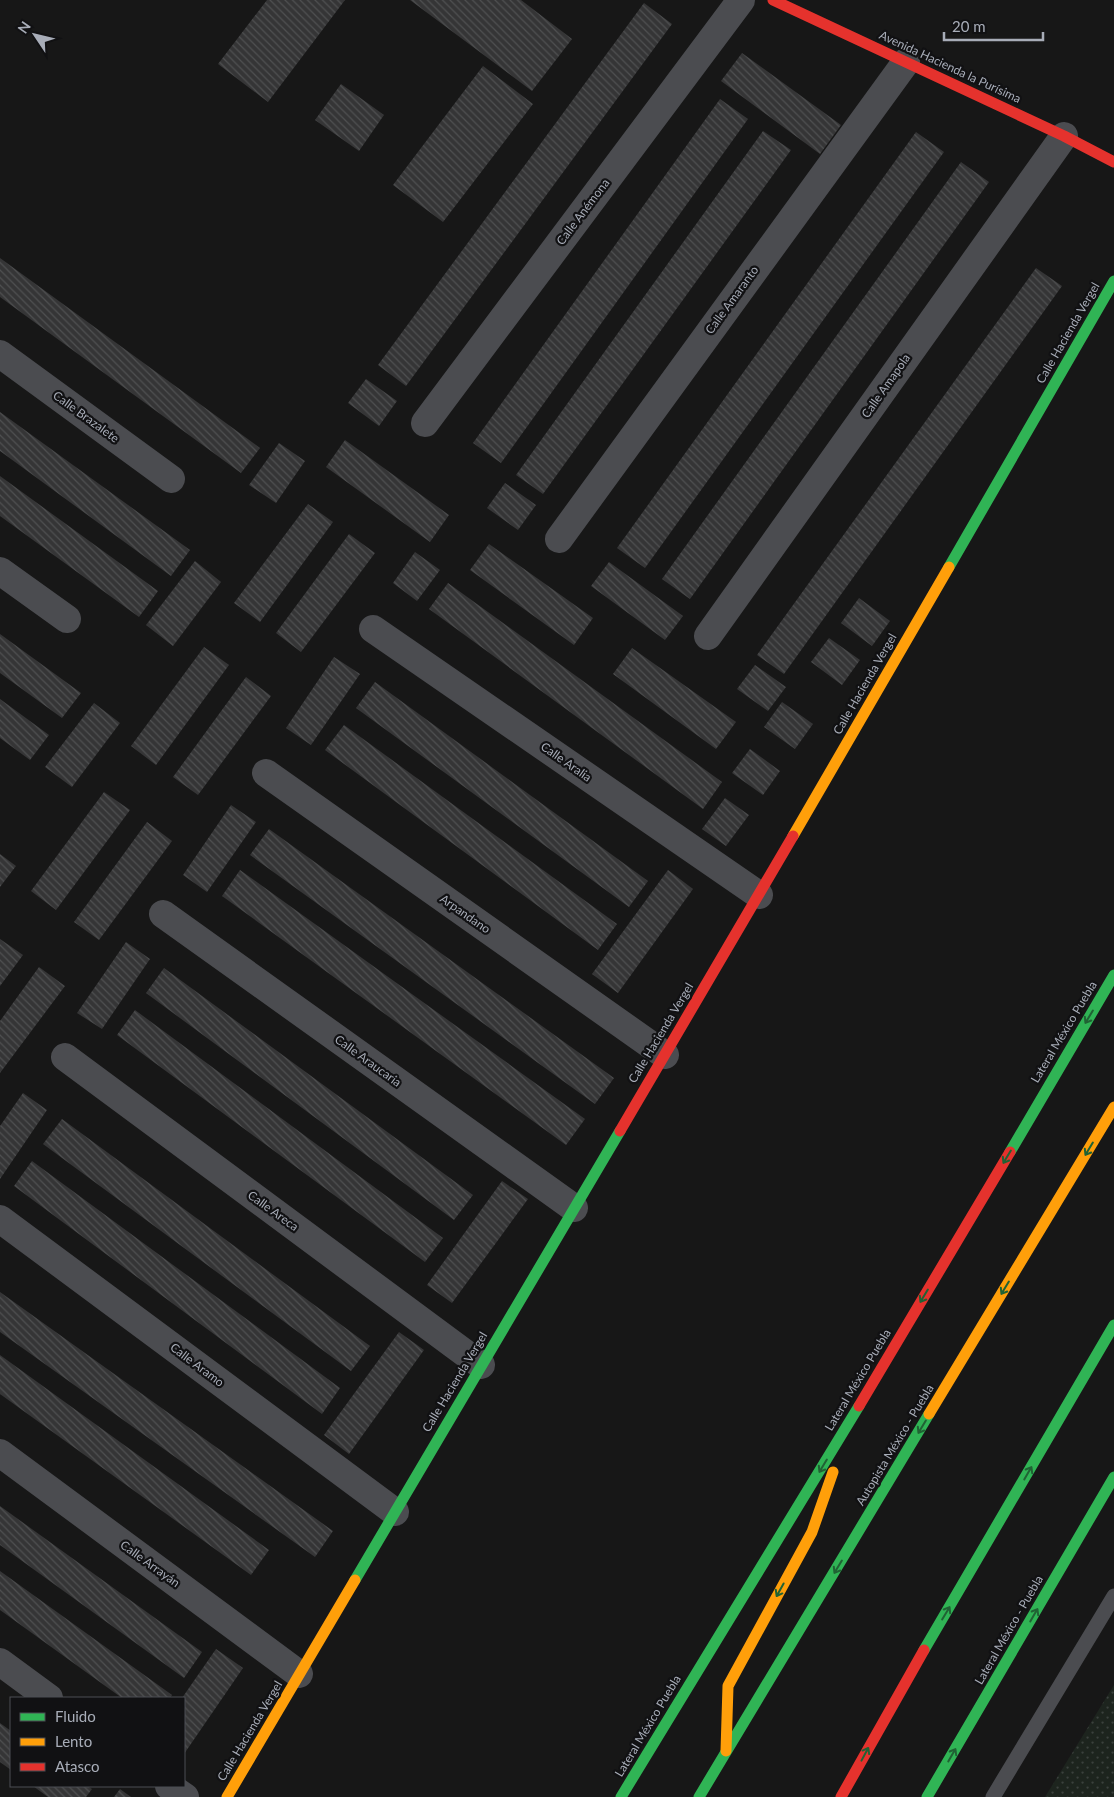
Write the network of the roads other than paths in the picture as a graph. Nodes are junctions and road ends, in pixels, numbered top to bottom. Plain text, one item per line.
1 (741, 0) edge
2 (773, 0) edge
3 (906, 62) junction
4 (1064, 136) junction
5 (1114, 162) edge
6 (1114, 281) edge
7 (0, 354) edge
8 (426, 423) dead end
9 (171, 479) dead end
10 (559, 539) dead end
11 (0, 571) edge
12 (66, 619) dead end
13 (374, 629) dead end
14 (708, 636) dead end
15 (266, 773) dead end
16 (759, 895) junction
17 (163, 914) dead end
18 (1114, 975) edge
19 (665, 1055) junction
20 (65, 1058) dead end
21 (1114, 1107) edge
22 (574, 1208) junction
23 (0, 1219) edge
24 (1114, 1325) edge
25 (481, 1365) junction
26 (853, 1416) junction
27 (0, 1454) edge
28 (1114, 1477) edge
29 (395, 1512) junction
30 (1114, 1596) edge
31 (0, 1662) edge
32 (299, 1674) junction
33 (48, 1697) edge
34 (725, 1756) junction
35 (170, 1787) edge
36 (185, 1797) edge
37 (227, 1797) edge
38 (621, 1797) edge
39 (699, 1797) edge
40 (842, 1797) edge
41 (927, 1797) edge
42 (993, 1797) edge

1 - 8 street, Calle Anémona
2 - 3 main road, Avenida Hacienda la Purísima
3 - 4 main road, Avenida Hacienda la Purísima
3 - 10 street, Calle Amaranto
4 - 5 main road, Avenida Hacienda la Purísima
4 - 14 street, Calle Amapola
6 - 16 main road, Calle Hacienda Vergel
7 - 9 street, Calle Brazalete
11 - 12 street
13 - 16 street, Calle Aralia
15 - 19 street, Arpandano
16 - 19 main road, Calle Hacienda Vergel
17 - 22 street, Calle Araucaria
18 -> 26 main road, Lateral México Puebla
19 - 22 main road, Calle Hacienda Vergel
20 - 25 street, Calle Areca
21 -> 34 main road, Autopista México - Puebla
22 - 25 main road, Calle Hacienda Vergel
23 - 29 street, Calle Aramo
40 -> 24 main road
25 - 29 main road, Calle Hacienda Vergel
26 -> 34 main road
26 -> 38 main road, Lateral México Puebla
27 - 32 street, Calle Arrayán
41 -> 28 main road, Lateral México - Puebla
29 - 32 main road, Calle Hacienda Vergel
30 - 42 lane
31 - 33 street
32 - 37 main road, Calle Hacienda Vergel
34 - 39 main road, Autopista México - Puebla
35 - 36 street

